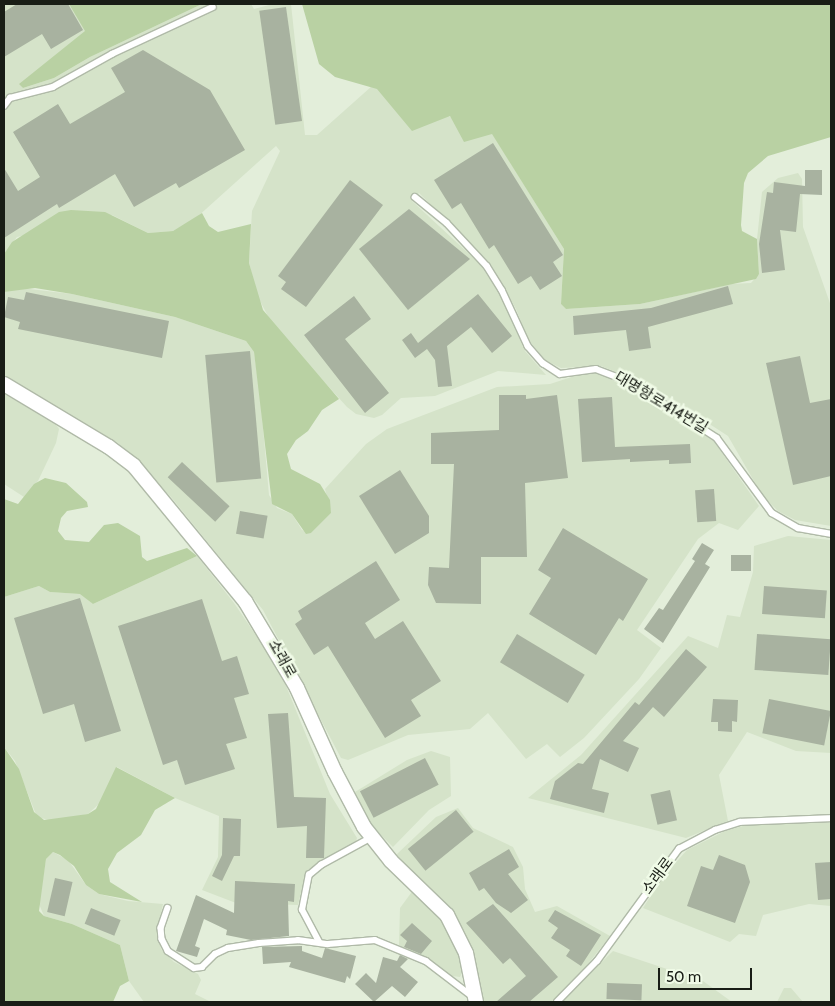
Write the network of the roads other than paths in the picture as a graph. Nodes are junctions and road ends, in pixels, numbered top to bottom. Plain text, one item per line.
1 (213, 7) dead end
2 (4, 106) edge
3 (415, 197) dead end
4 (4, 384) edge
5 (831, 534) edge
6 (831, 818) edge
7 (372, 837) junction
8 (168, 908) dead end
9 (319, 942) junction
10 (476, 1000) edge
11 (556, 1002) edge

1 - 2 lane
3 - 5 lane, 대명항로414번길
4 - 7 street, 소래로
6 - 11 lane, 소래로
7 - 9 lane
7 - 10 street, 소래로
8 - 9 lane, 소래로
9 - 10 lane, 소래로

